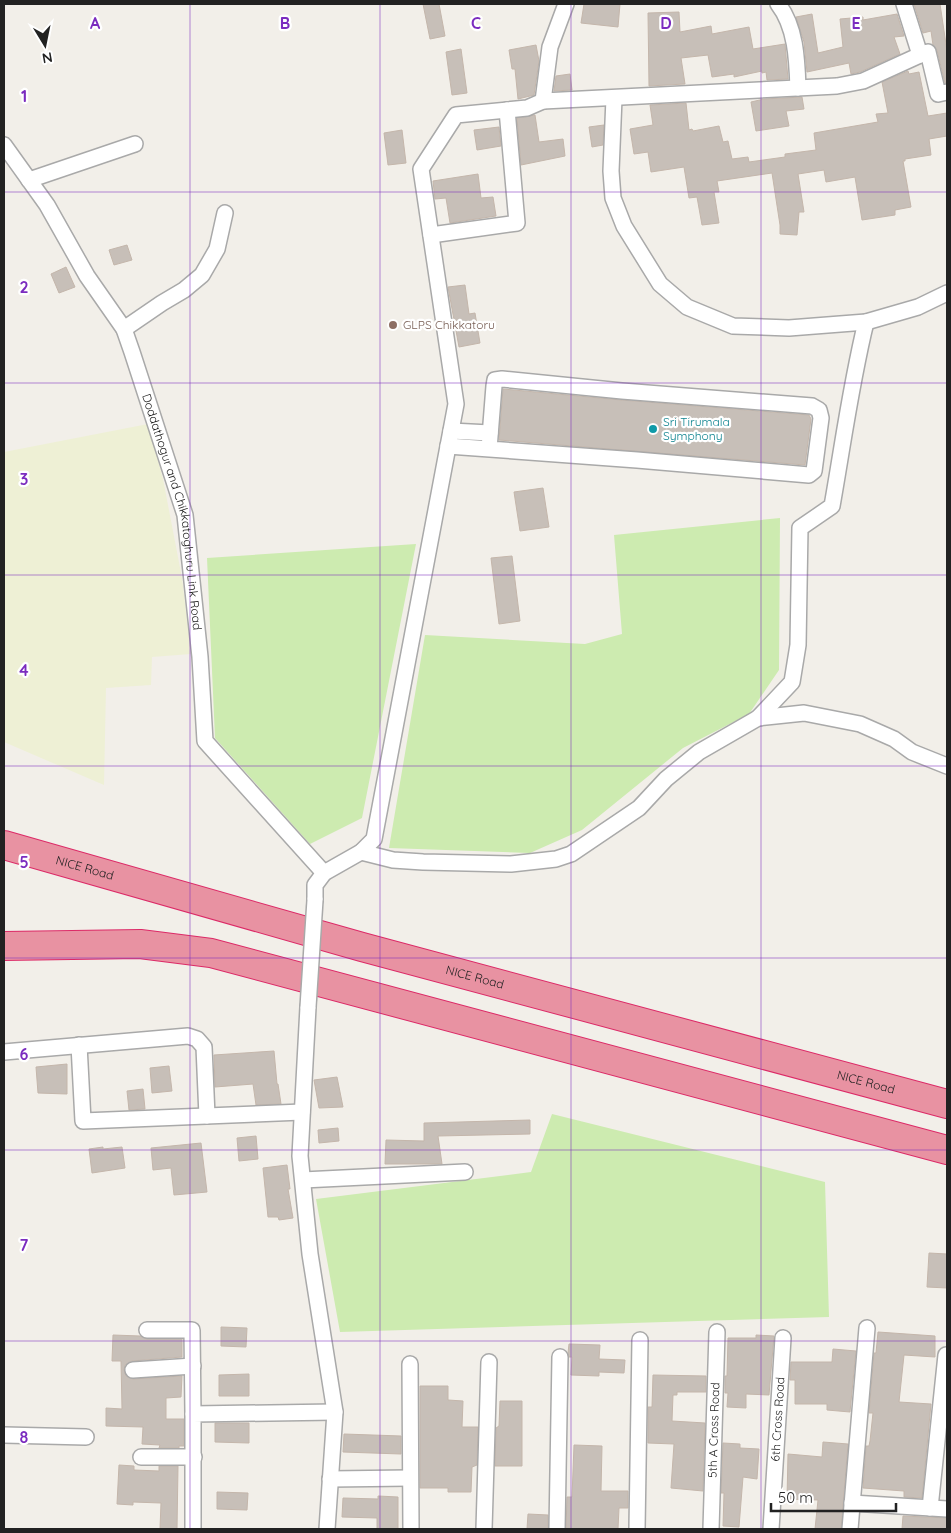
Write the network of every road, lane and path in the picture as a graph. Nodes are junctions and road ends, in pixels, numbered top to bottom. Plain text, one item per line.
1 (566, 4) edge
2 (778, 4) edge
3 (904, 4) edge
4 (920, 55) junction
5 (798, 88) junction
6 (947, 92) edge
7 (614, 98) junction
8 (543, 101) junction
9 (507, 110) junction
10 (135, 144) dead end
11 (4, 145) edge
12 (29, 180) junction
13 (225, 213) dead end
14 (432, 235) junction
15 (947, 293) edge
16 (866, 322) junction
17 (124, 329) junction
18 (451, 431) junction
19 (490, 433) junction
20 (448, 446) junction
21 (489, 449) junction
22 (758, 718) junction
23 (947, 766) edge
24 (4, 845) edge
25 (361, 852) junction
26 (324, 872) junction
27 (4, 946) edge
28 (79, 1045) junction
29 (4, 1052) edge
30 (947, 1104) edge
31 (302, 1112) junction
32 (207, 1116) junction
33 (947, 1150) edge
34 (465, 1172) dead end
35 (303, 1180) junction
36 (867, 1328) dead end
37 (147, 1330) dead end
38 (718, 1332) dead end
39 (783, 1338) dead end
40 (640, 1340) dead end
41 (946, 1355) dead end
42 (560, 1356) dead end
43 (488, 1362) dead end
44 (410, 1364) dead end
45 (193, 1366) junction
46 (133, 1370) dead end
47 (335, 1412) junction
48 (193, 1414) junction
49 (4, 1435) edge
50 (86, 1437) dead end
51 (141, 1457) dead end
52 (194, 1457) junction
53 (410, 1478) junction
54 (330, 1479) junction
55 (852, 1503) junction
56 (930, 1508) junction
57 (947, 1509) edge
58 (193, 1529) edge
59 (327, 1529) edge
60 (411, 1529) edge
61 (484, 1529) edge
62 (557, 1529) edge
63 (637, 1529) edge
64 (711, 1529) edge
65 (771, 1529) edge
66 (850, 1529) edge

1 - 8 street
2 - 5 street
3 - 4 street
4 - 5 street
4 - 6 street
5 - 7 street
7 - 8 street
7 - 16 street
8 - 9 street
9 - 14 street
9 - 14 street
10 - 12 street
11 - 12 street, Doddathogur and Chikkatoghuru Link Road
12 - 17 street, Doddathogur and Chikkatoghuru Link Road
13 - 17 street
14 - 18 street
15 - 16 street
16 - 22 street
17 - 26 street, Doddathogur and Chikkatoghuru Link Road
18 - 19 street
18 - 20 street
19 - 21 street
19 - 21 street
20 - 21 street
20 - 25 street
22 - 23 street
22 - 25 street
24 - 30 highway, NICE Road
25 - 26 street
26 - 31 street, bridge
27 - 33 highway
28 - 29 street
28 - 32 street
28 - 32 street
31 - 32 street
31 - 35 street
34 - 35 street
35 - 47 street
36 - 55 street
37 - 45 street
38 - 64 street, 5th A Cross Road
39 - 65 street, 6th Cross Road
40 - 63 street
41 - 56 street
42 - 62 street
43 - 61 street
44 - 53 street
45 - 46 street
45 - 48 street
47 - 48 street
47 - 54 street
48 - 52 street
49 - 50 street
51 - 52 street
52 - 58 street
53 - 54 street
53 - 60 street
54 - 59 street
55 - 56 street
55 - 66 street
56 - 57 street

